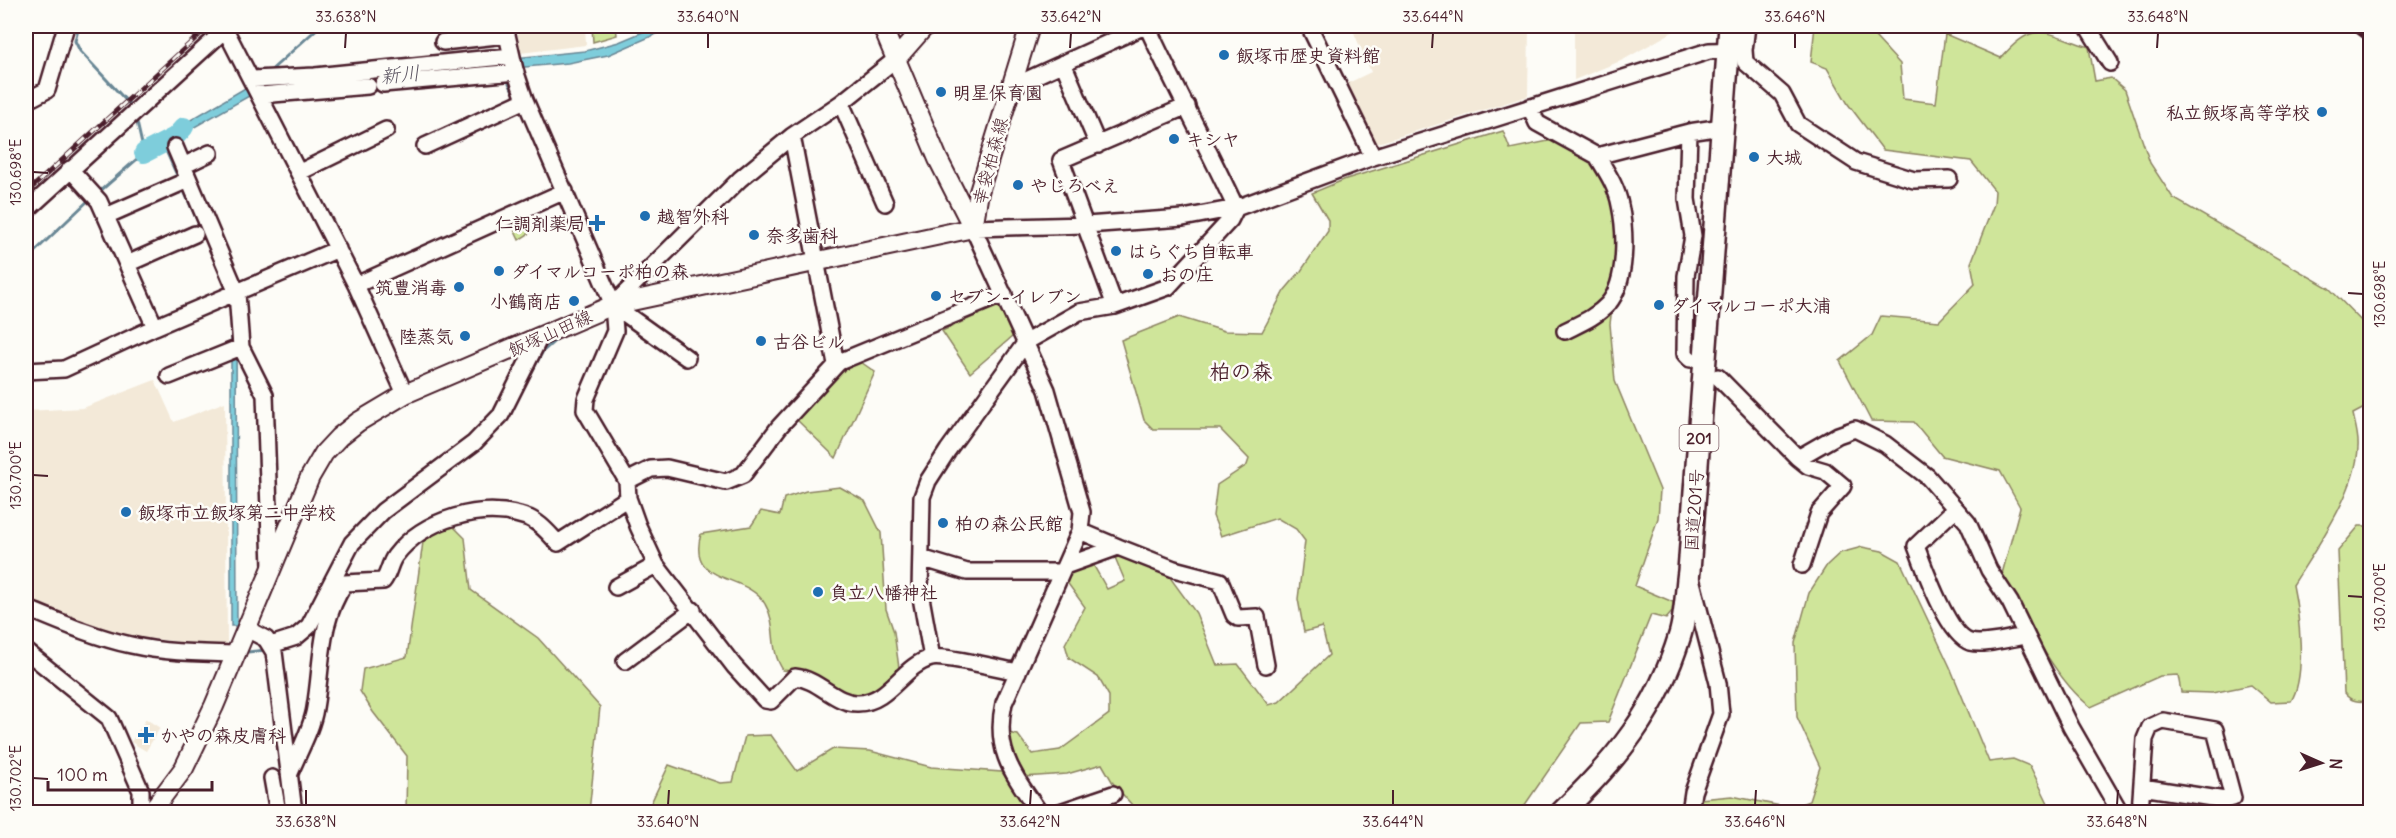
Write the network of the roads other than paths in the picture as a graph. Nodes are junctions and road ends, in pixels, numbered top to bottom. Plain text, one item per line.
1 (66, 26) edge
2 (882, 26) edge
3 (925, 26) edge
4 (1030, 26) edge
5 (1146, 26) edge
6 (1309, 26) edge
7 (1730, 26) edge
8 (1747, 26) edge
9 (2087, 26) edge
10 (227, 27) edge
11 (506, 30) edge
12 (443, 42) dead end
13 (1736, 50) junction
14 (896, 59) junction
15 (1063, 63) junction
16 (2110, 63) dead end
17 (513, 64) junction
18 (257, 87) junction
19 (1011, 87) junction
20 (525, 100) junction
21 (26, 101) edge
22 (1187, 106) junction
23 (843, 107) junction
24 (1530, 107) junction
25 (1722, 127) junction
26 (386, 130) dead end
27 (1689, 132) junction
28 (794, 141) junction
29 (1098, 144) junction
30 (425, 146) dead end
31 (175, 147) dead end
32 (210, 153) dead end
33 (1596, 156) junction
34 (1373, 157) junction
35 (70, 170) junction
36 (300, 172) junction
37 (184, 177) junction
38 (1949, 178) dead end
39 (565, 190) junction
40 (885, 203) dead end
41 (1236, 207) junction
42 (26, 211) edge
43 (106, 216) junction
44 (1086, 225) junction
45 (973, 228) junction
46 (195, 234) dead end
47 (338, 249) junction
48 (817, 260) junction
49 (127, 264) junction
50 (356, 285) junction
51 (232, 294) junction
52 (1004, 294) junction
53 (614, 305) junction
54 (1115, 306) junction
55 (154, 327) junction
56 (1565, 331) dead end
57 (539, 339) junction
58 (1026, 342) junction
59 (236, 349) junction
60 (687, 357) dead end
61 (1690, 359) dead end
62 (836, 364) junction
63 (26, 371) edge
64 (169, 376) dead end
65 (1718, 377) dead end
66 (405, 394) junction
67 (1798, 459) junction
68 (627, 482) junction
69 (628, 498) junction
70 (1955, 509) junction
71 (1080, 531) junction
72 (1118, 547) junction
73 (921, 558) junction
74 (1802, 565) dead end
75 (656, 566) junction
76 (271, 567) junction
77 (1063, 569) junction
78 (1689, 571) junction
79 (616, 587) dead end
80 (328, 600) junction
81 (26, 608) edge
82 (693, 610) junction
83 (247, 629) junction
84 (2025, 636) junction
85 (271, 645) junction
86 (26, 651) edge
87 (237, 654) junction
88 (932, 658) junction
89 (625, 661) dead end
90 (1266, 665) dead end
91 (1018, 672) junction
92 (290, 773) junction
93 (272, 778) dead end
94 (2142, 787) junction
95 (1113, 794) dead end
96 (137, 813) edge
97 (151, 813) edge
98 (278, 813) edge
99 (294, 813) edge
100 (1039, 813) edge
101 (1060, 813) edge
102 (1562, 813) edge
103 (1690, 813) edge
104 (2120, 813) edge
105 (2140, 813) edge

1 - 21 street
2 - 14 main road
3 - 14 main road
4 - 19 main road, 幸袋柏森線
5 - 15 street
5 - 22 street
6 - 34 street
7 - 13 highway, 国道201号 / 201
8 - 13 street
9 - 16 street
10 - 18 street
10 - 35 street
11 - 12 street
11 - 17 street
13 - 24 street
13 - 25 highway, 国道201号 / 201
13 - 38 street
14 - 23 street
14 - 45 main road
15 - 19 street
15 - 29 street
17 - 18 street
17 - 18 street
17 - 20 street
18 - 36 street
19 - 45 main road, 幸袋柏森線
20 - 30 street
20 - 39 street
22 - 29 street
22 - 41 street
23 - 28 street
23 - 40 street
24 - 33 street
24 - 34 street
25 - 27 street
25 - 78 highway, 国道201号 / 201
26 - 36 street
27 - 33 street
27 - 61 street
28 - 48 street
28 - 53 street
29 - 44 street
31 - 37 street
32 - 37 street
33 - 56 street
34 - 41 street
35 - 42 street
35 - 43 street
36 - 47 street
37 - 43 street
37 - 51 street
39 - 50 street
39 - 53 street
41 - 44 street
41 - 54 street
43 - 49 street
44 - 45 street
44 - 54 street
45 - 48 main road, 飯塚山田線
45 - 52 street
46 - 49 street
47 - 50 street
47 - 51 street
48 - 53 main road, 飯塚山田線
48 - 62 street
49 - 55 street
50 - 66 street
51 - 55 street
51 - 59 street
52 - 58 street
52 - 62 street
53 - 57 main road, 飯塚山田線
53 - 60 street
53 - 68 street
54 - 58 street
55 - 63 street
57 - 66 main road, 飯塚山田線
57 - 80 street
58 - 71 street
58 - 73 street
59 - 64 street
59 - 76 street
62 - 68 street
65 - 67 street
66 - 76 main road, 飯塚山田線
67 - 70 street
67 - 74 street
68 - 69 street
69 - 75 street
69 - 80 street
70 - 84 street
70 - 84 street
71 - 72 street
71 - 77 street
72 - 77 street
72 - 90 street
73 - 77 street
73 - 88 street
75 - 79 street
75 - 82 street
76 - 83 main road, 飯塚山田線
77 - 91 street
78 - 102 highway, 国道201号 / 201
78 - 103 street
80 - 85 street
80 - 92 street
81 - 87 street
82 - 88 street
82 - 89 street
83 - 85 street
83 - 87 main road, 飯塚山田線
84 - 104 street
85 - 92 street
86 - 96 street
87 - 97 main road, 飯塚山田線
88 - 91 street
91 - 100 street
92 - 99 street
93 - 98 street
94 - 94 street
94 - 105 street
95 - 101 street

